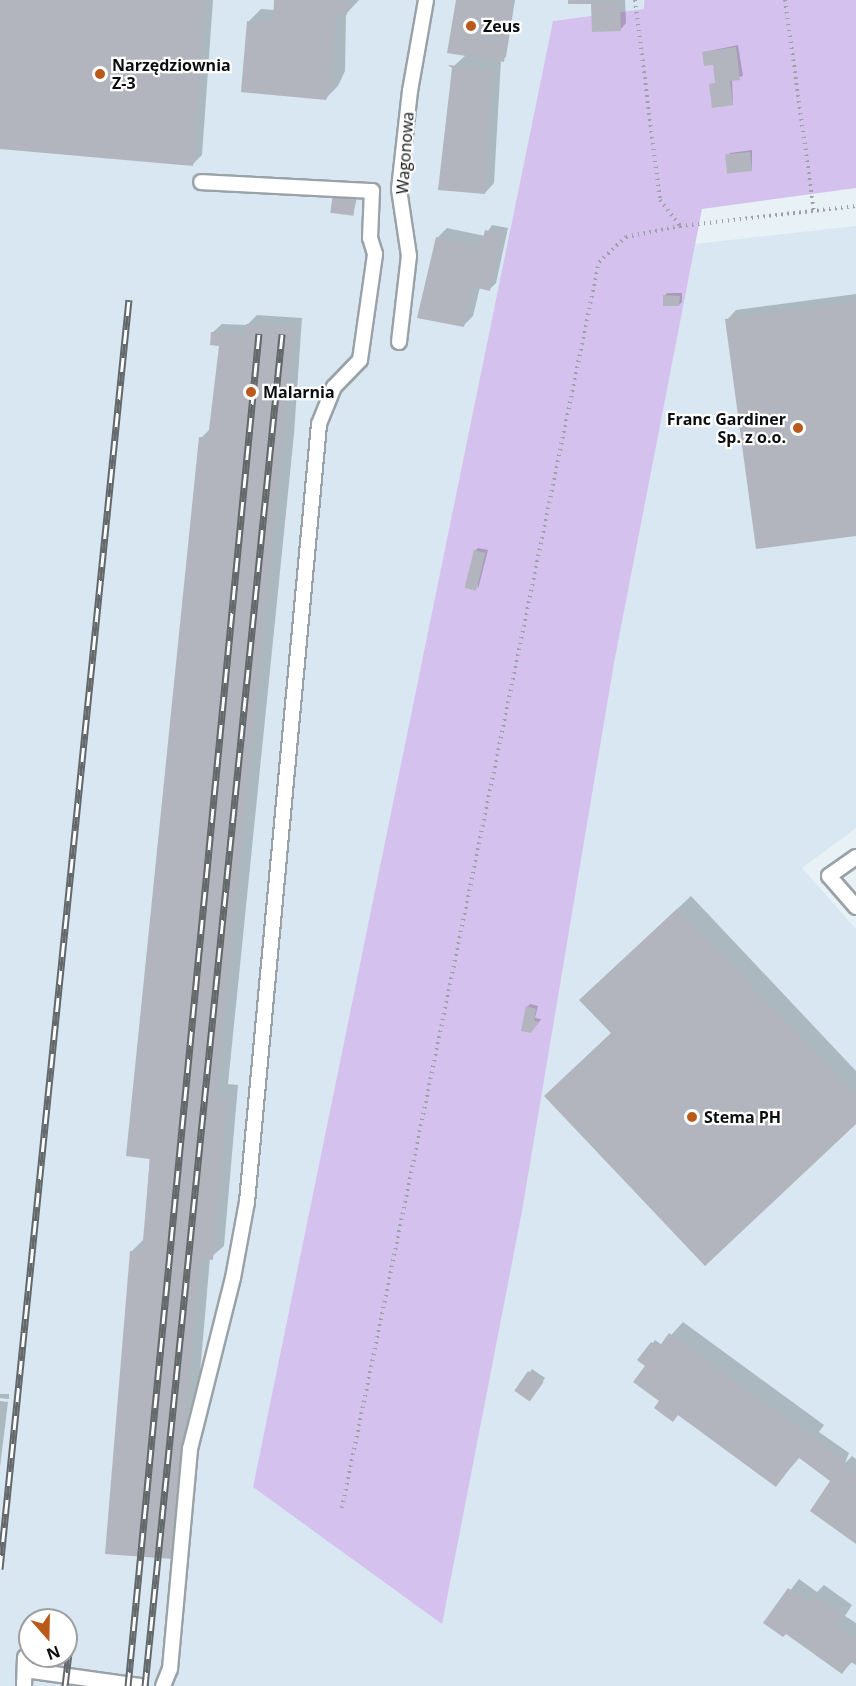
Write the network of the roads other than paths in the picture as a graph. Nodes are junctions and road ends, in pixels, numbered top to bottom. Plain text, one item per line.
1 (426, 0) edge
2 (201, 182) dead end
3 (399, 342) dead end
4 (856, 857) edge
5 (856, 907) edge
6 (24, 1686) edge
7 (140, 1686) edge
8 (163, 1686) edge

1 - 3 lane, Wagonowa
2 - 8 lane
4 - 5 lane
6 - 7 lane

